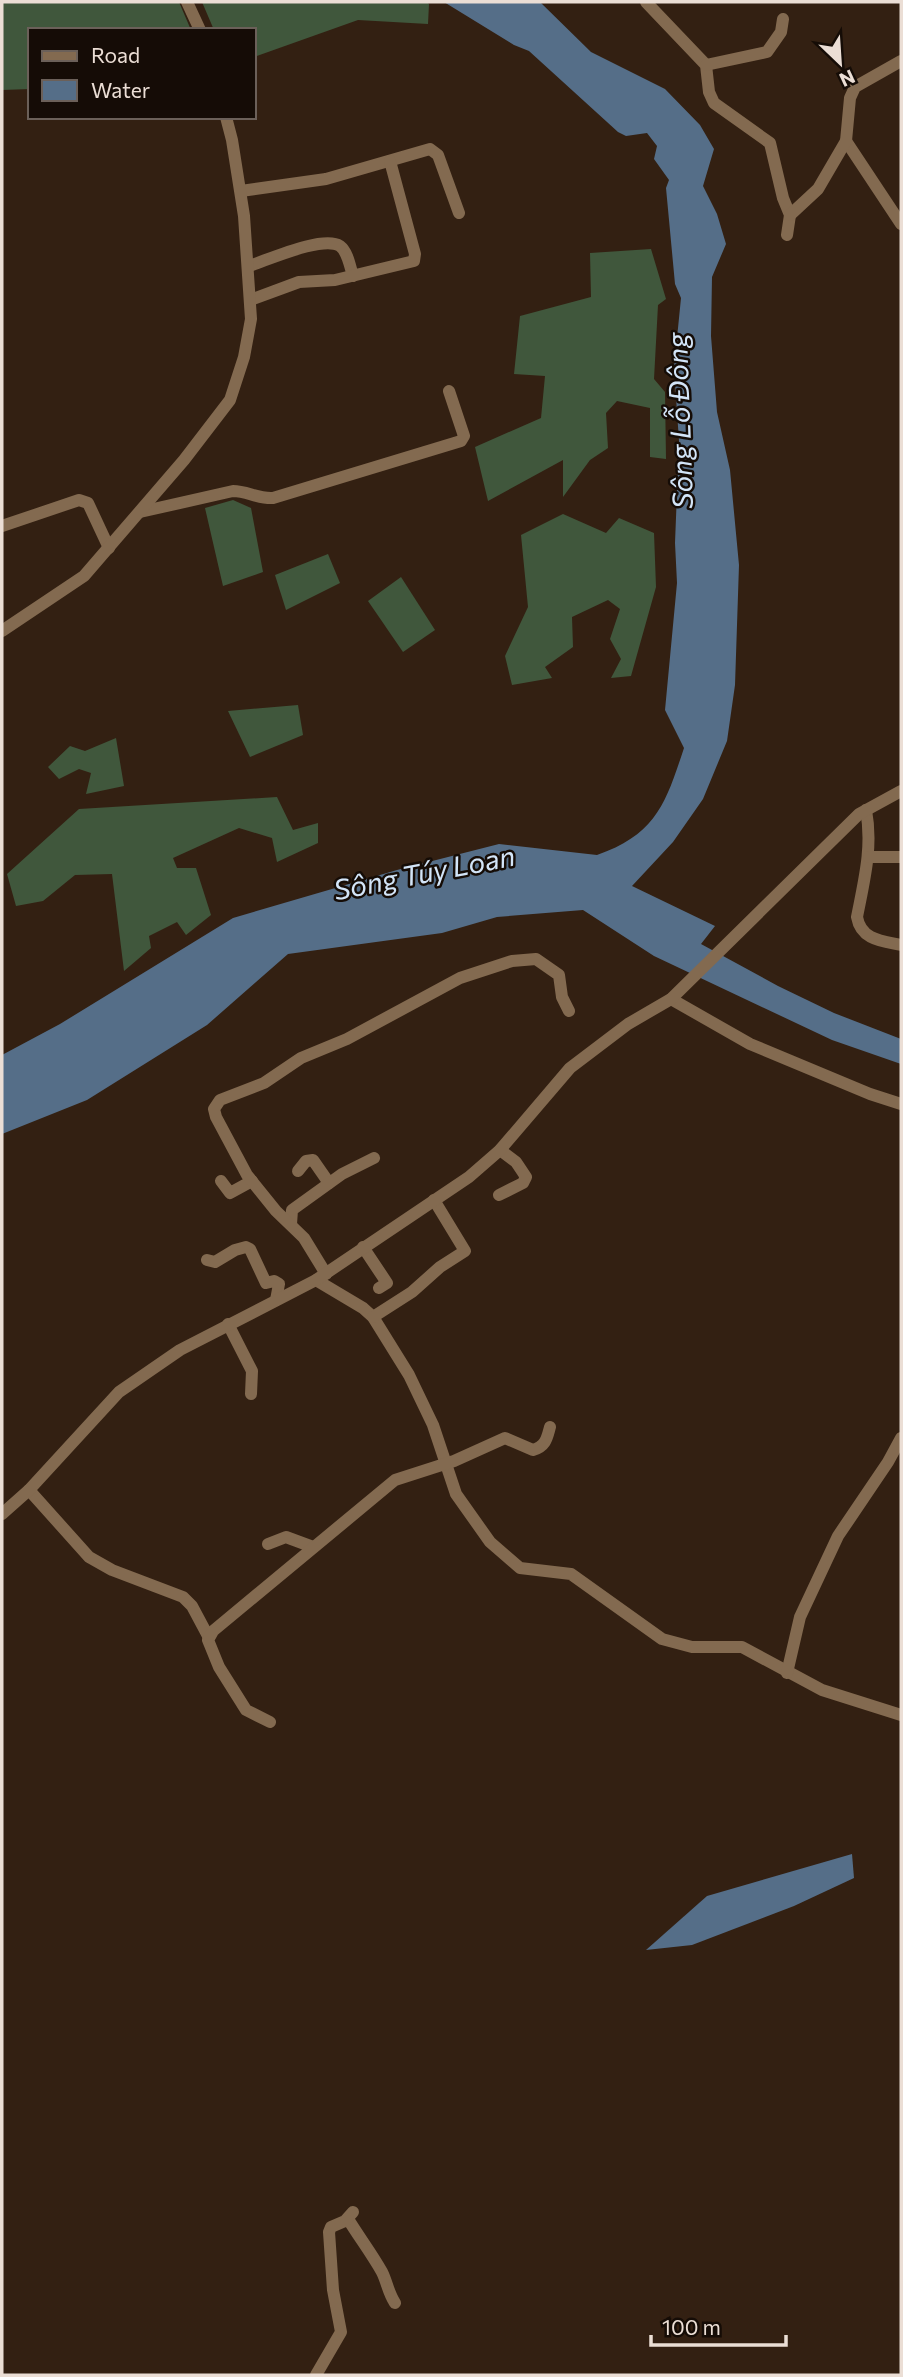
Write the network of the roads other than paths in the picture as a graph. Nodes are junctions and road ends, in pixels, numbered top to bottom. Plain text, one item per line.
1 (187, 2) edge
2 (646, 2) edge
3 (783, 19) dead end
4 (199, 28) edge
5 (901, 61) edge
6 (706, 65) junction
7 (226, 119) edge
8 (846, 141) junction
9 (390, 161) junction
10 (241, 191) junction
11 (459, 213) dead end
12 (790, 215) junction
13 (901, 224) edge
14 (787, 235) dead end
15 (249, 266) junction
16 (353, 276) junction
17 (250, 299) junction
18 (449, 391) dead end
19 (140, 513) junction
20 (2, 527) edge
21 (109, 548) junction
22 (2, 631) edge
23 (901, 791) edge
24 (866, 810) junction
25 (869, 857) junction
26 (901, 858) edge
27 (901, 945) edge
28 (670, 999) junction
29 (569, 1011) dead end
30 (901, 1104) edge
31 (500, 1150) junction
32 (374, 1158) dead end
33 (298, 1171) dead end
34 (221, 1181) dead end
35 (252, 1181) junction
36 (329, 1183) junction
37 (499, 1195) dead end
38 (434, 1200) junction
39 (291, 1224) junction
40 (363, 1247) junction
41 (207, 1260) dead end
42 (321, 1277) junction
43 (379, 1288) dead end
44 (276, 1300) junction
45 (373, 1317) junction
46 (228, 1324) junction
47 (251, 1394) dead end
48 (550, 1427) dead end
49 (901, 1438) edge
50 (445, 1463) junction
51 (29, 1490) junction
52 (2, 1514) edge
53 (268, 1544) dead end
54 (313, 1547) junction
55 (208, 1636) junction
56 (787, 1672) junction
57 (901, 1714) edge
58 (270, 1722) dead end
59 (395, 2303) dead end
60 (316, 2375) edge

1 - 4 street
2 - 6 street
3 - 6 street
5 - 8 street
6 - 12 street
7 - 10 street
8 - 12 street
8 - 13 street
9 - 10 street
9 - 11 street
9 - 16 street
10 - 15 street
12 - 14 street
15 - 16 street
15 - 17 street
16 - 17 street
17 - 19 street
18 - 19 street
19 - 21 street
20 - 21 street
21 - 22 street
23 - 24 street
24 - 25 street
24 - 28 street
25 - 26 street
25 - 27 street
28 - 30 street
28 - 31 street
29 - 35 street
31 - 37 street
31 - 38 street
32 - 36 street
33 - 36 street
34 - 35 street
35 - 39 street
36 - 39 street
38 - 40 street
38 - 45 street
39 - 42 street
40 - 42 street
40 - 43 street
41 - 44 street
42 - 44 street
42 - 45 street
44 - 46 street
45 - 50 street
46 - 47 street
46 - 51 street
48 - 50 street
49 - 56 street
50 - 54 street
50 - 56 street
51 - 52 street
51 - 55 street
53 - 54 street
54 - 55 street
55 - 58 street
56 - 57 street
59 - 60 street

